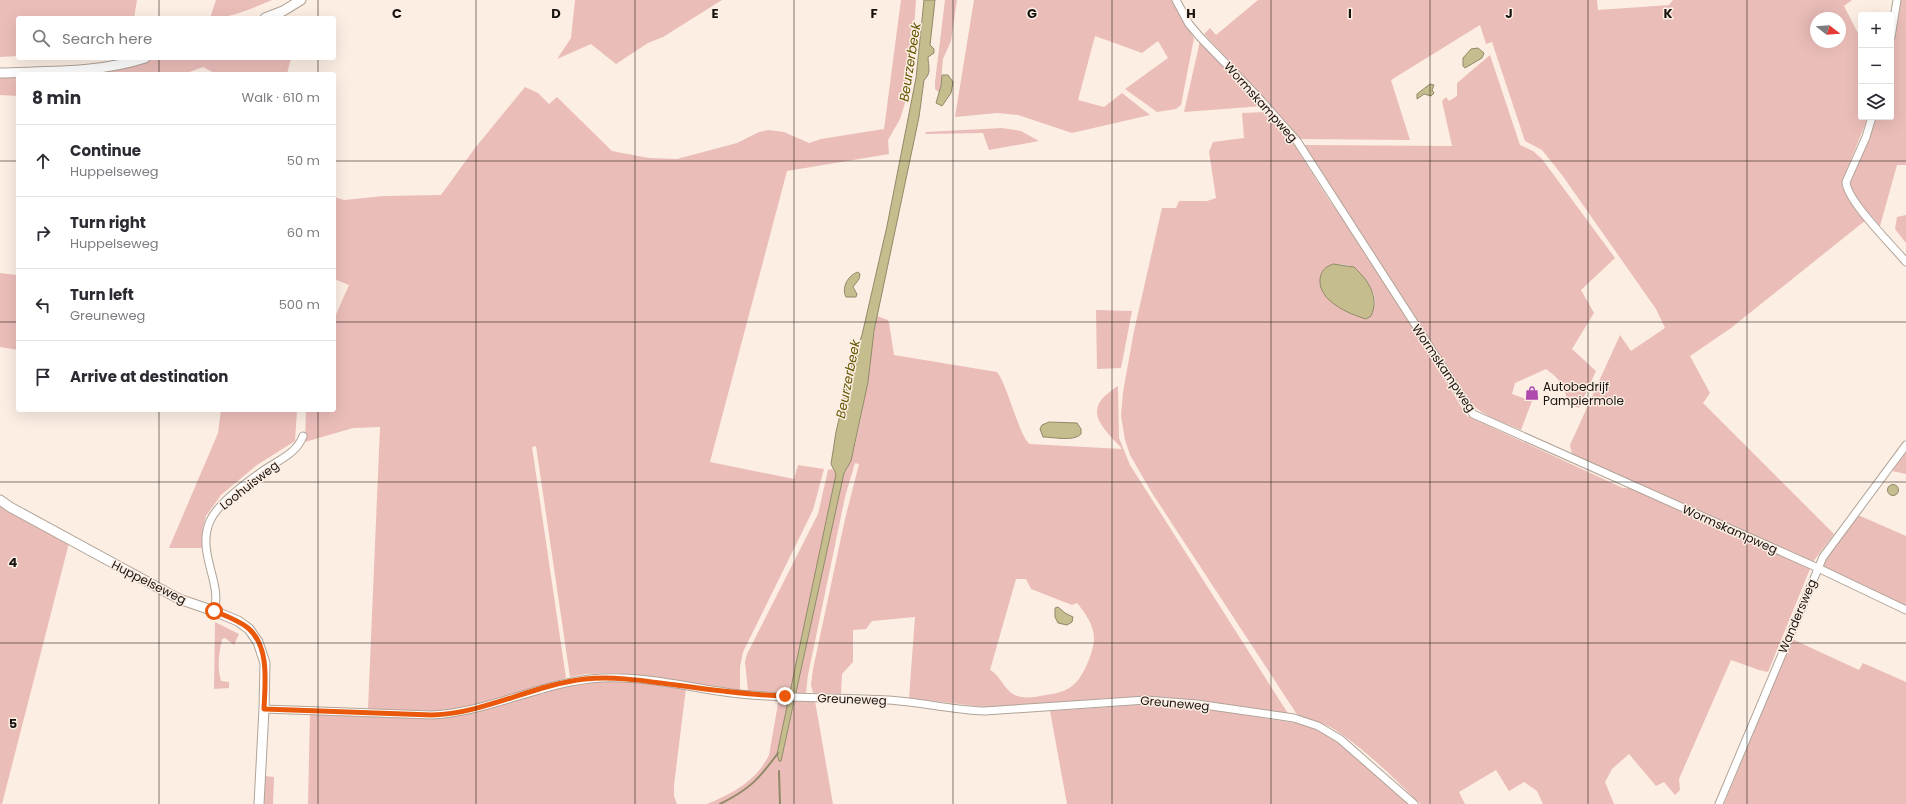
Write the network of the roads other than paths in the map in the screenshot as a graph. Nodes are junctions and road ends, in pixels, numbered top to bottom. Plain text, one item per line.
1 (301, 0) edge
2 (1176, 0) edge
3 (1898, 0) edge
4 (271, 16) edge
5 (1894, 21) edge
6 (139, 60) edge
7 (16, 72) edge
8 (19, 72) edge
9 (0, 73) edge
10 (1871, 120) edge
11 (1906, 262) edge
12 (303, 436) dead end
13 (1906, 445) edge
14 (0, 500) edge
15 (1818, 568) junction
16 (1906, 610) edge
17 (214, 611) junction
18 (264, 709) junction
19 (259, 804) edge
20 (1414, 804) edge
21 (1719, 804) edge

1 - 4 street
2 - 15 street, Wormskampweg
3 - 5 street
6 - 8 street
7 - 9 street
10 - 11 street
12 - 17 street, Loohuisweg
13 - 15 street, Wandersweg
14 - 17 street, Huppelseweg
15 - 16 street, Wormskampweg
15 - 21 street, Wandersweg
17 - 18 street, Huppelseweg
18 - 19 street, Huppelseweg
18 - 20 street, Greuneweg

